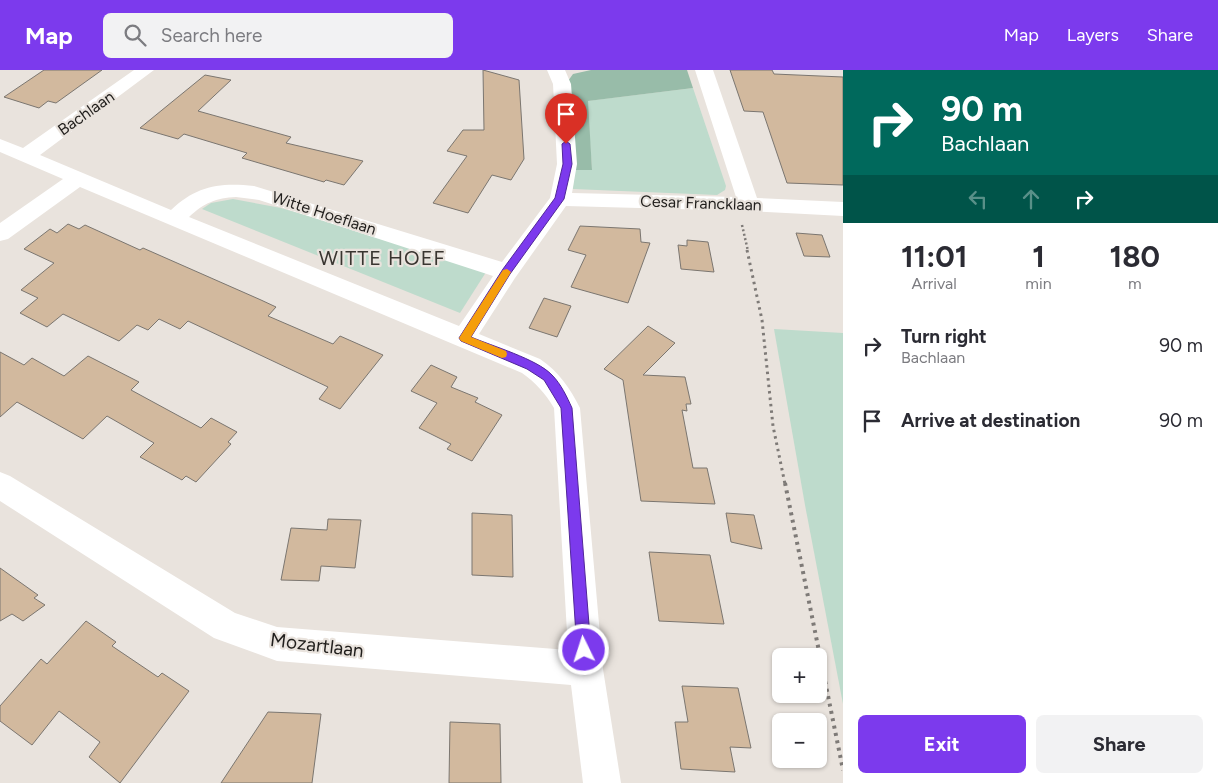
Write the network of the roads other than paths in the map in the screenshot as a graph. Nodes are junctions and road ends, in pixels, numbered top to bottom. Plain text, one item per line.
1 (145, 70) edge
2 (556, 70) edge
3 (704, 70) edge
4 (0, 145) edge
5 (26, 156) junction
6 (79, 178) junction
7 (560, 199) junction
8 (743, 203) junction
9 (843, 209) edge
10 (174, 219) junction
11 (0, 234) edge
12 (507, 272) junction
13 (464, 338) junction
14 (0, 485) edge
15 (586, 669) junction
16 (602, 783) edge

1 - 5 street, Bachlaan
2 - 7 street
3 - 8 street
4 - 5 street
5 - 6 street
6 - 10 street
6 - 11 street
7 - 8 street, Cesar Francklaan
7 - 12 street
8 - 9 street, Cesar Francklaan
10 - 12 street, Witte Hoeflaan
10 - 13 street
12 - 13 street
13 - 15 street
14 - 15 street, Mozartlaan
15 - 16 street

